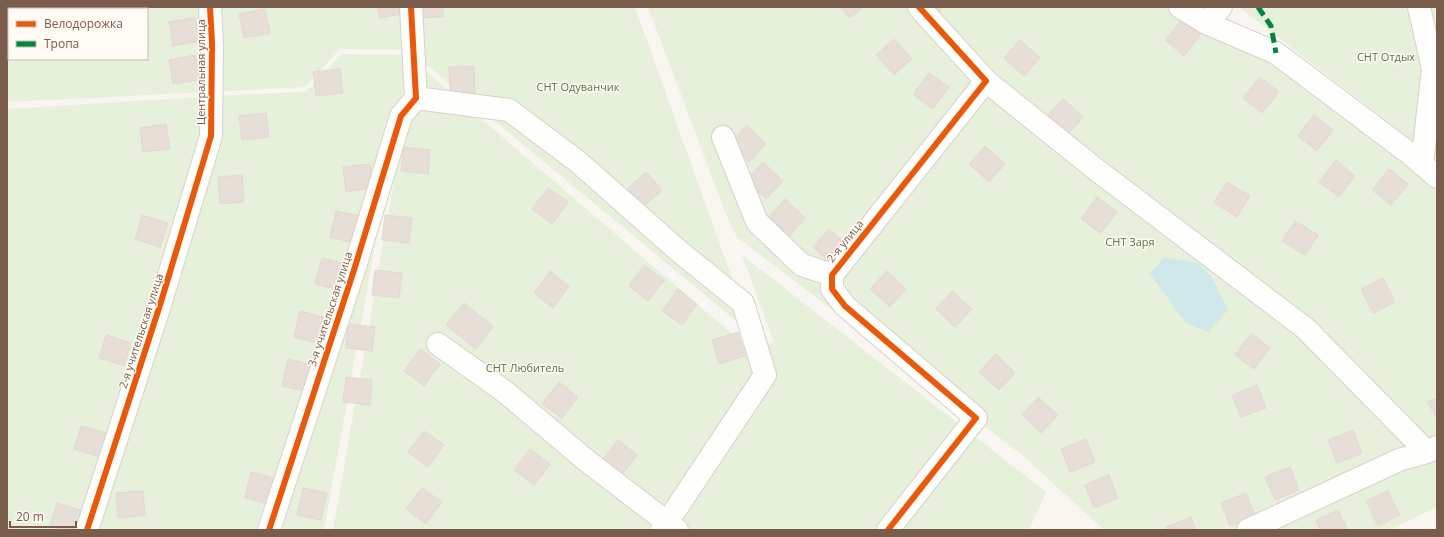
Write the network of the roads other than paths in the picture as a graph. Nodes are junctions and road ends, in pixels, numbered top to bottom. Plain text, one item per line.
1 (210, 7) edge
2 (411, 7) edge
3 (919, 7) edge
4 (1180, 7) edge
5 (1221, 7) edge
6 (1419, 7) edge
7 (1206, 23) junction
8 (986, 81) junction
9 (416, 98) junction
10 (212, 136) joint
11 (723, 137) dead end
12 (1429, 171) edge
13 (832, 275) junction
14 (438, 344) dead end
15 (1432, 450) edge
16 (669, 527) edge
17 (87, 530) edge
18 (269, 530) edge
19 (888, 530) edge
20 (1248, 530) edge

1 - 10 street, Центральная улица
2 - 9 street
3 - 8 street
4 - 7 street
5 - 7 street
6 - 12 street
7 - 12 street
8 - 13 street, 2-я улица
8 - 15 street
9 - 16 street
9 - 18 street, 3-я учительская улица
10 - 17 street, 2-я учительская улица
11 - 13 street
13 - 19 street, 2-я улица
14 - 16 street
15 - 20 street

